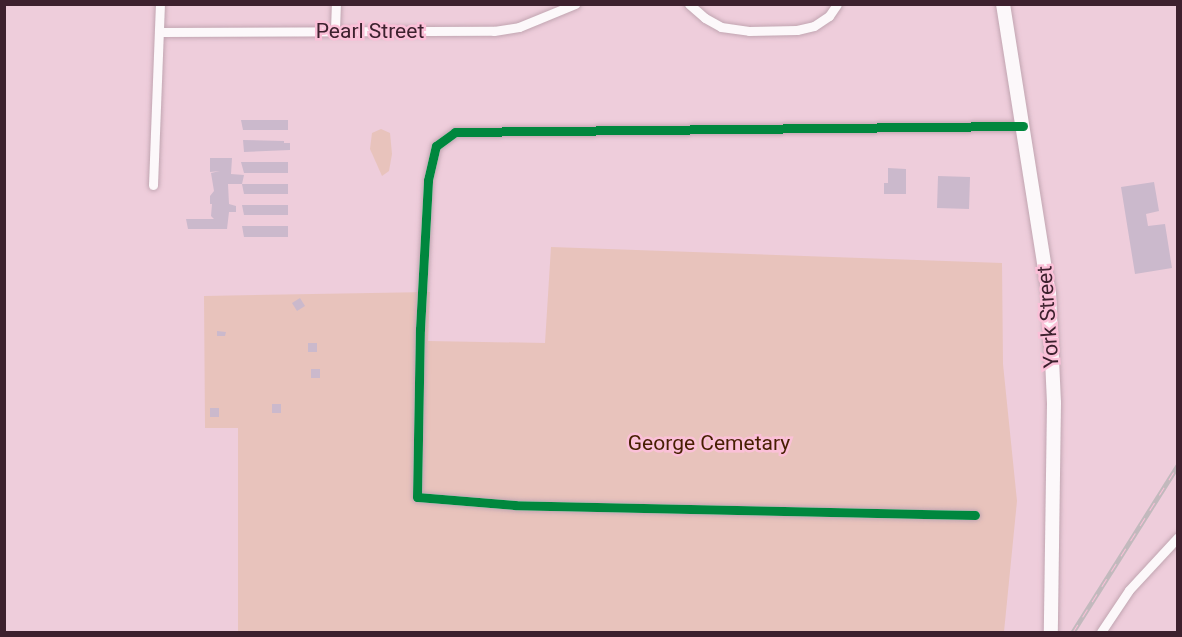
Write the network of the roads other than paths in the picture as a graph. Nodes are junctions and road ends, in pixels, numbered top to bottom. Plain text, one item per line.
1 (160, 4) edge
2 (336, 4) edge
3 (574, 4) edge
4 (688, 4) edge
5 (837, 4) edge
6 (1003, 4) edge
7 (335, 30) junction
8 (160, 32) junction
9 (1023, 126) junction
10 (153, 185) dead end
11 (975, 514) dead end
12 (1178, 537) edge
13 (1051, 633) edge
14 (1101, 633) edge

1 - 8 street
2 - 7 street
3 - 7 street, Pearl Street
4 - 5 street
6 - 9 main road, York Street
7 - 8 street, Pearl Street
8 - 10 street
9 - 11 street
9 - 13 main road, York Street
12 - 14 street

